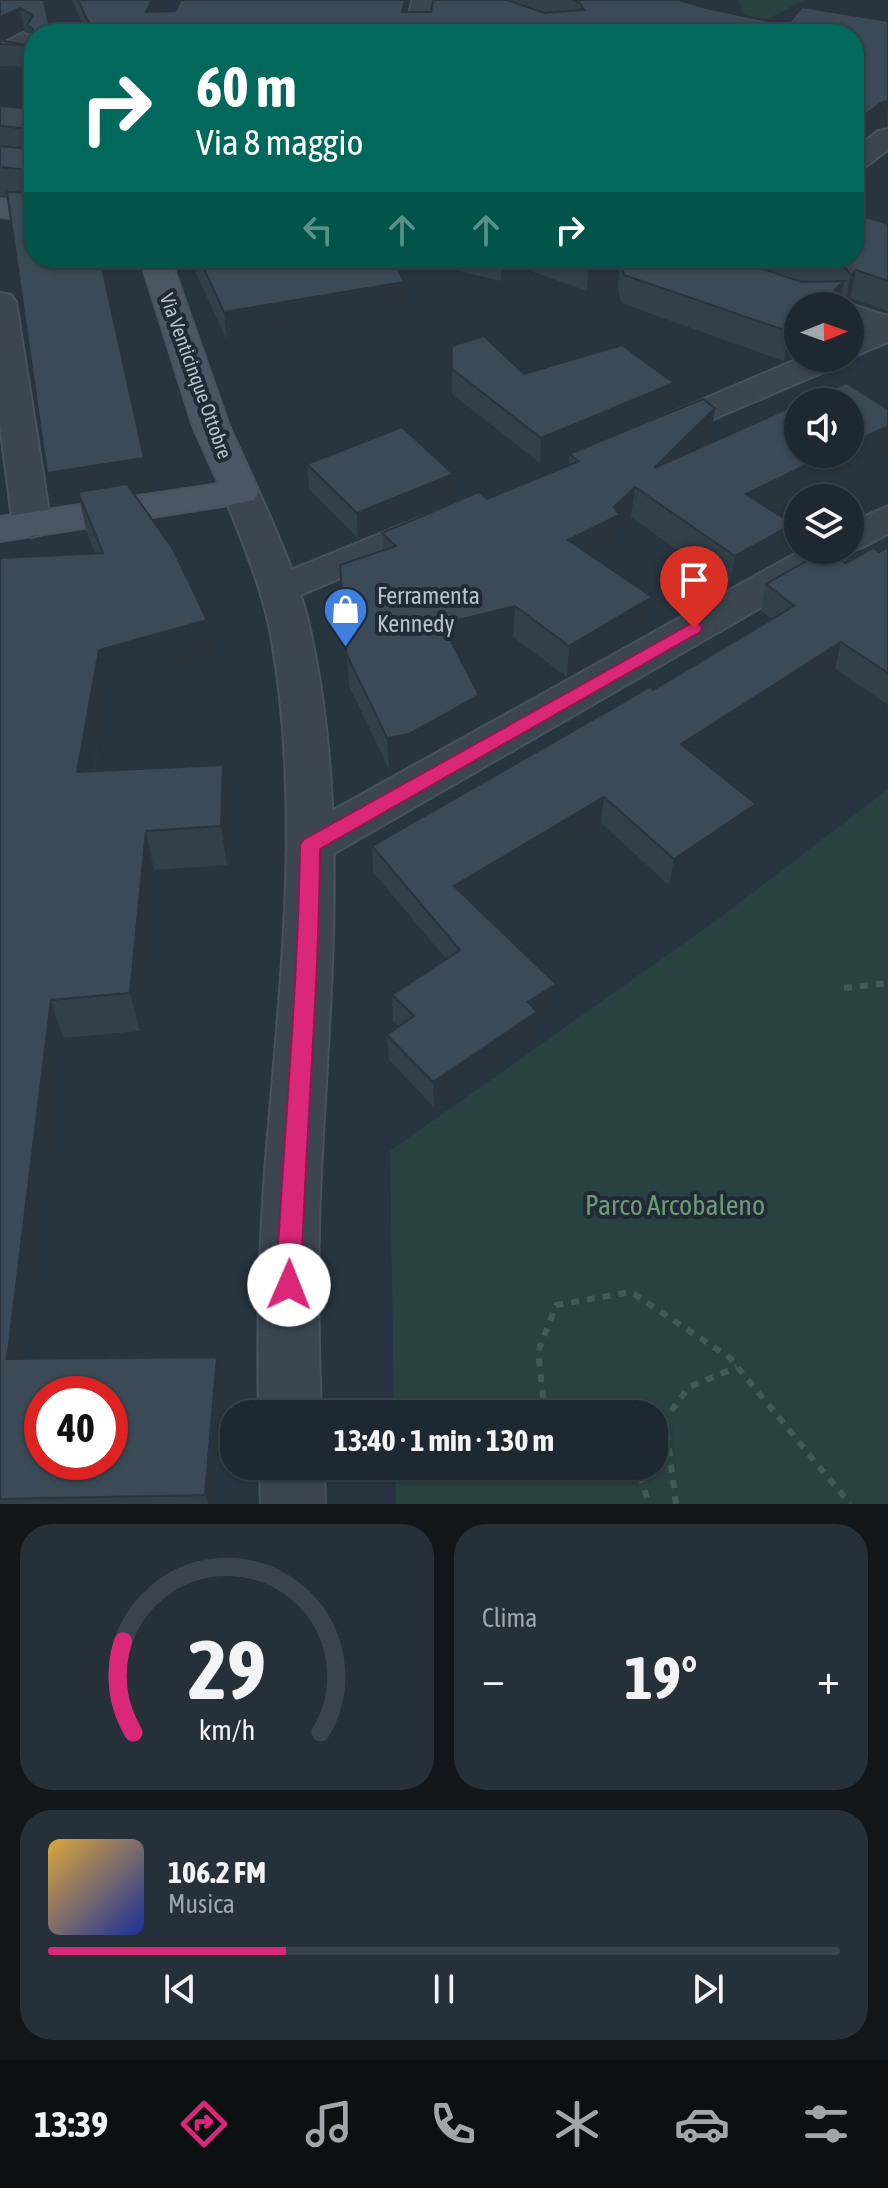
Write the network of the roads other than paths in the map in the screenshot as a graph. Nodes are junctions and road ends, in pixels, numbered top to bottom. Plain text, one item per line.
1 (424, 0) edge
2 (419, 24) edge
3 (881, 129) edge
4 (864, 150) edge
5 (0, 208) edge
6 (24, 210) edge
7 (158, 268) edge
8 (0, 302) edge
9 (864, 319) edge
10 (888, 328) edge
11 (864, 341) edge
12 (795, 372) edge
13 (628, 443) edge
14 (241, 492) junction
15 (468, 510) edge
16 (888, 518) edge
17 (16, 527) edge
18 (864, 531) edge
19 (806, 564) edge
20 (280, 589) junction
21 (310, 845) junction
22 (290, 1400) edge
23 (292, 1480) edge
24 (293, 1504) edge

1 - 2 street
3 - 4 street
5 - 6 main road
7 - 14 main road, Via Venticinque Ottobre
8 - 17 street
9 - 10 street
10 - 11 street
12 - 13 street
14 - 17 main road
14 - 20 street
15 - 20 street
16 - 18 street
19 - 21 street
20 - 21 street
21 - 22 street
23 - 24 street

